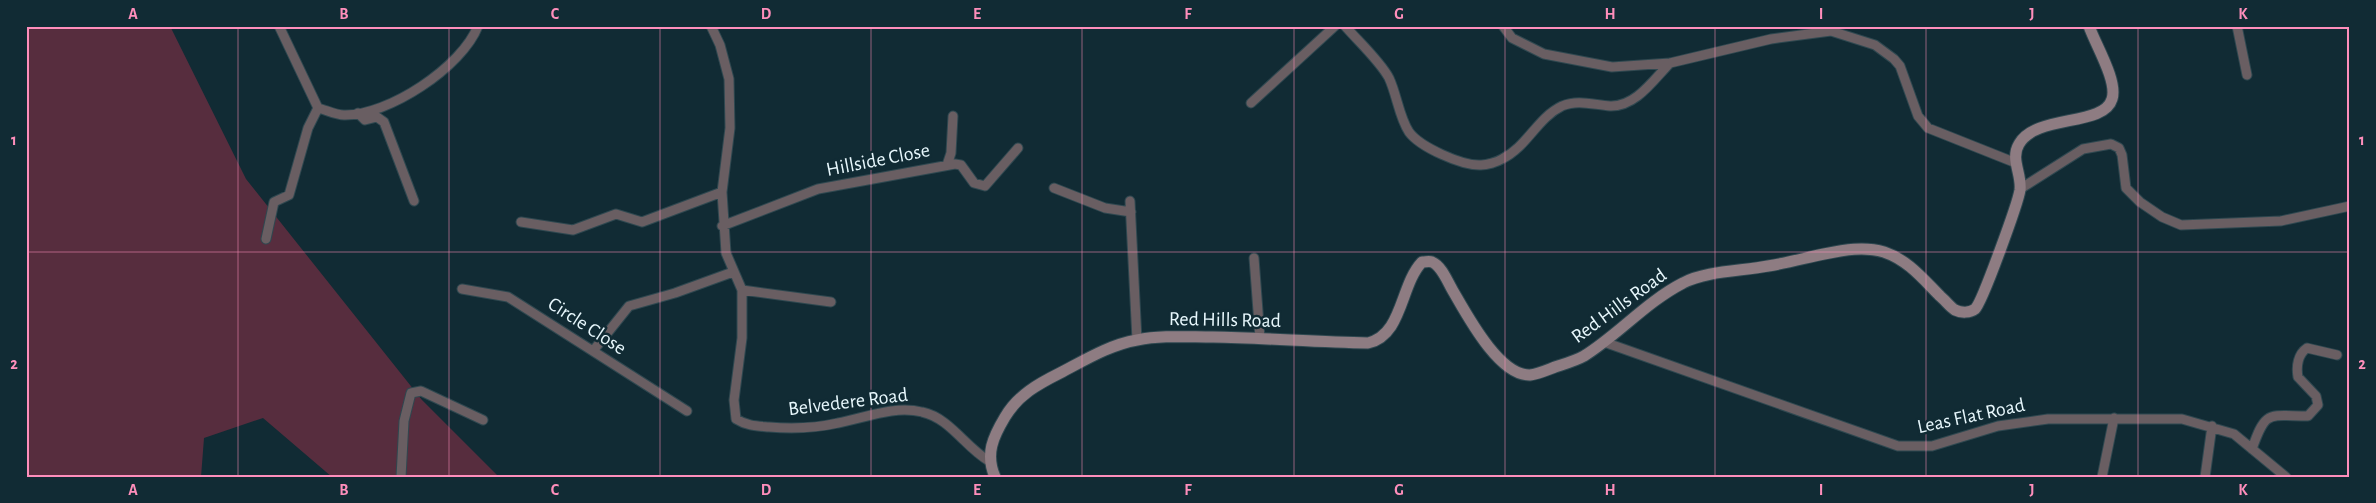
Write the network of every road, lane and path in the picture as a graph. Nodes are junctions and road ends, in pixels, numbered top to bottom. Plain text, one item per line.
1 (279, 26) edge
2 (478, 26) edge
3 (711, 26) edge
4 (1335, 26) edge
5 (1345, 26) edge
6 (1503, 26) edge
7 (1840, 26) edge
8 (2089, 26) edge
9 (2238, 26) edge
10 (1831, 31) junction
11 (1670, 63) junction
12 (2247, 75) dead end
13 (1251, 103) dead end
14 (318, 108) junction
15 (358, 113) junction
16 (954, 116) dead end
17 (1018, 148) dead end
18 (2016, 163) junction
19 (947, 165) junction
20 (1054, 188) dead end
21 (2020, 189) junction
22 (722, 192) junction
23 (414, 201) dead end
24 (1130, 201) dead end
25 (2350, 206) edge
26 (1131, 212) junction
27 (521, 222) dead end
28 (722, 226) junction
29 (266, 239) dead end
30 (1254, 258) dead end
31 (733, 272) junction
32 (462, 289) dead end
33 (742, 290) junction
34 (831, 302) dead end
35 (1260, 338) junction
36 (1137, 340) junction
37 (1604, 342) junction
38 (593, 351) junction
39 (2337, 356) dead end
40 (686, 411) dead end
41 (2114, 418) junction
42 (483, 420) dead end
43 (2212, 426) junction
44 (2252, 449) junction
45 (989, 461) junction
46 (401, 477) edge
47 (995, 477) edge
48 (2102, 477) edge
49 (2205, 477) edge
50 (2286, 477) edge

1 - 14 street
2 - 15 street
3 - 22 street, Belvedere Road
4 - 13 street
5 - 11 street
6 - 11 street
7 - 10 street
8 - 18 main road, Red Hills Road
9 - 12 street
10 - 11 street
10 - 18 street
14 - 15 street
14 - 29 street
15 - 23 street
16 - 19 street
17 - 19 street, Hillside Close
18 - 21 main road, Red Hills Road
19 - 28 street, Hillside Close
20 - 26 street
21 - 25 street
21 - 37 main road, Red Hills Road
22 - 27 street
22 - 28 street, Belvedere Road
24 - 26 street
26 - 36 street
28 - 31 street, Belvedere Road
30 - 35 street
31 - 33 street, Belvedere Road
31 - 38 street
32 - 38 street, Circle Close
33 - 34 street
33 - 45 street, Belvedere Road
35 - 36 main road, Red Hills Road
35 - 37 main road, Red Hills Road
36 - 45 main road, Red Hills Road
37 - 41 street, Leas Flat Road
38 - 40 street, Circle Close
39 - 44 street
41 - 43 street, Leas Flat Road
41 - 48 street
42 - 46 street
43 - 44 street, Leas Flat Road
43 - 49 street
44 - 50 street, Leas Flat Road
45 - 47 main road

